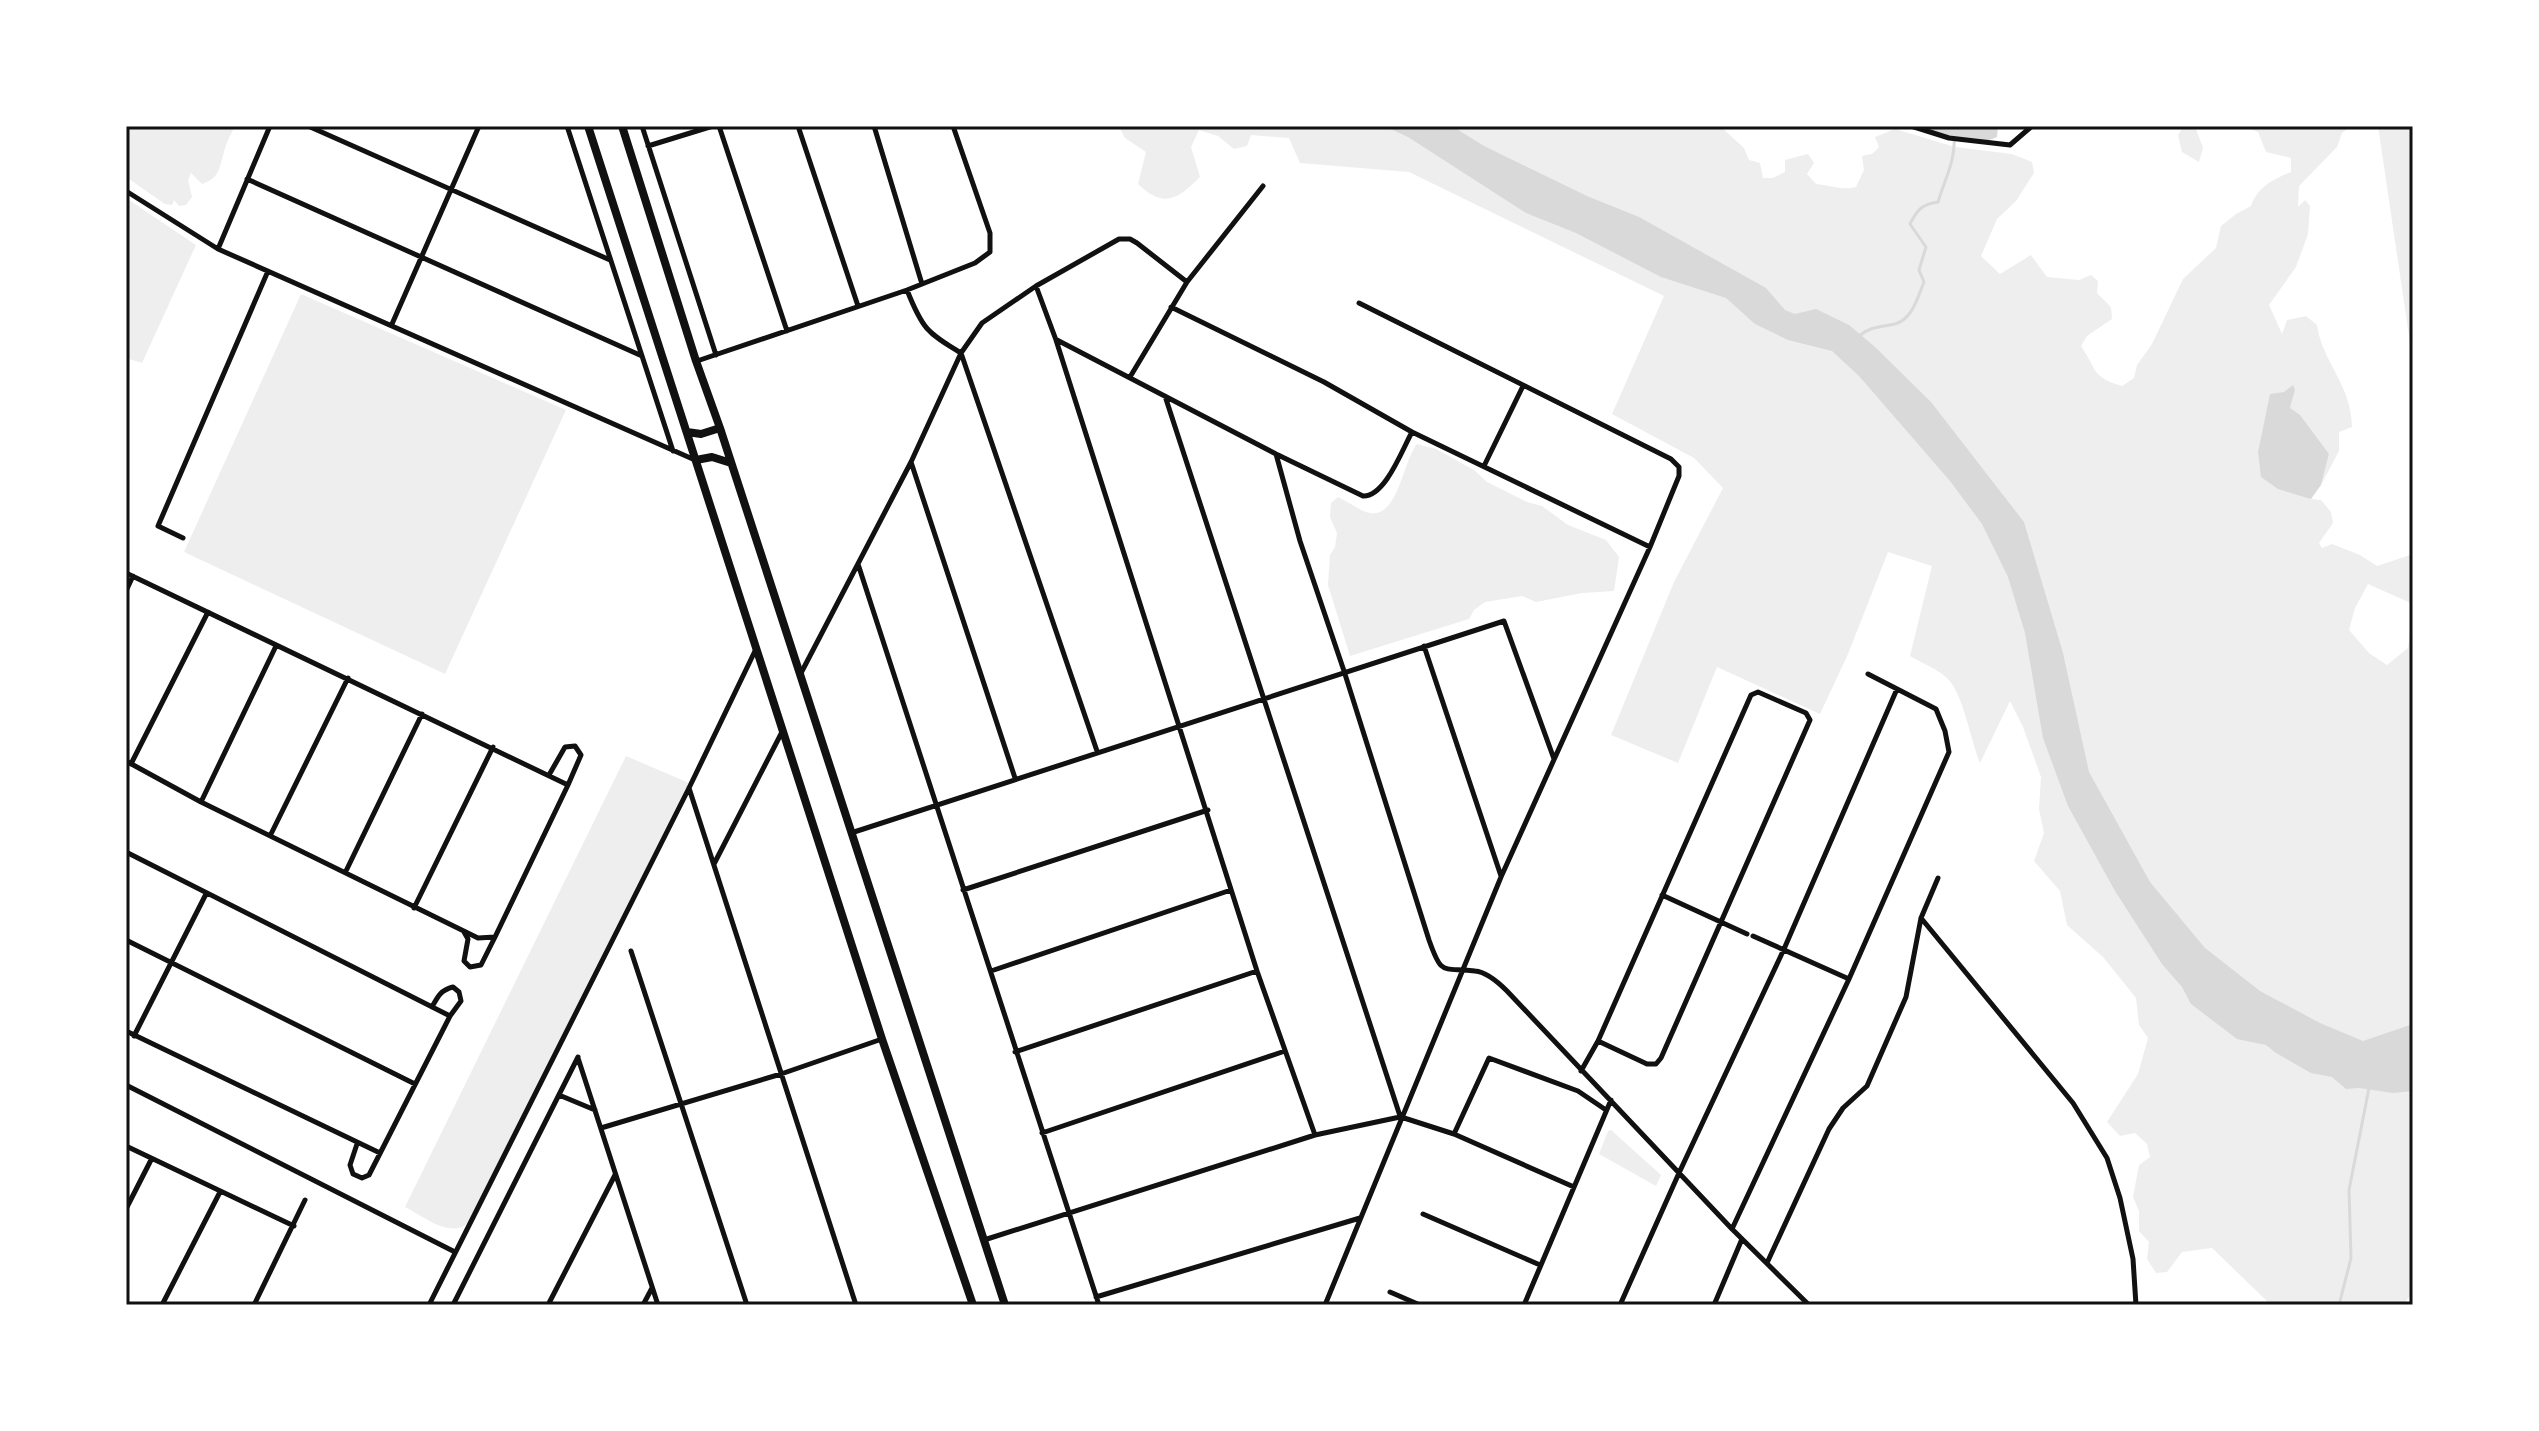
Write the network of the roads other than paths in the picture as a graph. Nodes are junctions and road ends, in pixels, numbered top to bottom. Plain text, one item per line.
1 (270, 126) edge
2 (308, 126) edge
3 (479, 126) edge
4 (567, 126) edge
5 (588, 126) edge
6 (622, 126) edge
7 (642, 126) edge
8 (716, 126) edge
9 (798, 126) edge
10 (874, 126) edge
11 (953, 126) edge
12 (1911, 126) edge
13 (2032, 126) edge
14 (648, 146) junction
15 (247, 179) junction
16 (1263, 186) dead end
17 (453, 190) junction
18 (126, 191) edge
19 (218, 249) junction
20 (420, 258) junction
21 (610, 260) junction
22 (268, 271) junction
23 (1187, 282) junction
24 (922, 284) junction
25 (1036, 286) junction
26 (907, 290) junction
27 (1359, 303) dead end
28 (858, 306) junction
29 (1171, 307) junction
30 (392, 324) junction
31 (787, 331) junction
32 (1056, 340) junction
33 (961, 353) junction
34 (716, 355) junction
35 (642, 356) junction
36 (696, 361) junction
37 (1130, 377) junction
38 (1523, 386) junction
39 (1165, 396) junction
40 (720, 428) junction
41 (687, 432) junction
42 (1412, 432) junction
43 (673, 452) junction
44 (1276, 454) junction
45 (696, 460) junction
46 (911, 462) junction
47 (731, 463) junction
48 (1484, 466) junction
49 (183, 538) dead end
50 (1650, 547) junction
51 (858, 564) junction
52 (126, 573) edge
53 (133, 576) junction
54 (126, 591) edge
55 (208, 612) junction
56 (276, 646) junction
57 (1424, 646) junction
58 (755, 651) junction
59 (1344, 671) junction
60 (1868, 674) dead end
61 (799, 676) junction
62 (348, 678) junction
63 (1897, 689) junction
64 (1265, 697) junction
65 (422, 714) junction
66 (1179, 725) junction
67 (783, 730) junction
68 (493, 747) junction
69 (1097, 751) junction
70 (1554, 759) junction
71 (128, 762) edge
72 (549, 775) junction
73 (1015, 778) junction
74 (568, 785) junction
75 (689, 788) junction
76 (201, 802) junction
77 (935, 807) junction
78 (1208, 810) junction
79 (850, 833) junction
80 (271, 834) junction
81 (126, 852) edge
82 (714, 865) junction
83 (346, 871) junction
84 (1501, 877) junction
85 (1938, 878) dead end
86 (963, 890) junction
87 (1231, 890) junction
88 (207, 894) junction
89 (1662, 895) junction
90 (414, 908) junction
91 (1921, 918) junction
92 (1721, 922) junction
93 (464, 932) junction
94 (495, 937) junction
95 (126, 940) edge
96 (1784, 949) junction
97 (631, 951) dead end
98 (171, 964) junction
99 (991, 971) junction
100 (1257, 971) junction
101 (1461, 972) junction
102 (1849, 979) junction
103 (432, 1007) junction
104 (450, 1016) junction
105 (126, 1031) edge
106 (134, 1036) junction
107 (882, 1039) junction
108 (1598, 1041) junction
109 (1285, 1051) junction
110 (1015, 1052) junction
111 (1581, 1071) junction
112 (781, 1074) junction
113 (415, 1084) junction
114 (126, 1085) edge
115 (559, 1095) junction
116 (1611, 1100) junction
117 (681, 1104) junction
118 (595, 1110) junction
119 (1606, 1110) junction
120 (1401, 1117) junction
121 (601, 1128) junction
122 (1042, 1133) junction
123 (1454, 1134) junction
124 (1315, 1135) junction
125 (357, 1144) junction
126 (126, 1146) edge
127 (380, 1153) junction
128 (151, 1160) junction
129 (1679, 1173) junction
130 (616, 1174) junction
131 (1574, 1187) junction
132 (220, 1192) junction
133 (305, 1200) dead end
134 (126, 1209) edge
135 (1068, 1214) junction
136 (1423, 1214) dead end
137 (1360, 1218) junction
138 (294, 1226) junction
139 (1732, 1229) junction
140 (1742, 1239) junction
141 (983, 1240) junction
142 (455, 1252) junction
143 (1767, 1263) junction
144 (1540, 1265) junction
145 (652, 1287) junction
146 (1390, 1292) dead end
147 (1096, 1297) junction
148 (162, 1305) edge
149 (254, 1305) edge
150 (429, 1305) edge
151 (453, 1305) edge
152 (548, 1305) edge
153 (643, 1305) edge
154 (658, 1305) edge
155 (747, 1305) edge
156 (856, 1305) edge
157 (973, 1305) edge
158 (1005, 1305) edge
159 (1099, 1305) edge
160 (1325, 1305) edge
161 (1420, 1305) edge
162 (1524, 1305) edge
163 (1620, 1305) edge
164 (1714, 1305) edge
165 (1809, 1305) edge
166 (2136, 1305) edge

1 - 15 street
2 - 17 street
3 - 17 street
4 - 21 street
5 - 41 main road
6 - 36 main road
7 - 14 street
8 - 14 street
8 - 31 street
9 - 28 street
10 - 24 street
11 - 24 street
12 - 13 street
14 - 34 street
15 - 19 street
15 - 20 street
16 - 23 street
17 - 20 street
17 - 21 street
18 - 19 street
19 - 22 street
20 - 30 street
20 - 35 street
21 - 35 street
22 - 30 street
22 - 49 street
23 - 25 street
23 - 29 street
24 - 26 street
25 - 32 street
25 - 33 street
26 - 28 street
26 - 33 street
27 - 38 street
28 - 31 street
29 - 37 street
29 - 42 street
30 - 43 street
31 - 34 street
32 - 37 street
32 - 66 street
33 - 46 street
33 - 69 street
34 - 36 street
35 - 43 street
36 - 40 main road
37 - 39 street
38 - 48 street
38 - 50 street
39 - 44 street
39 - 64 street
40 - 41 main road
40 - 47 main road
41 - 45 main road
42 - 44 street
42 - 48 street
43 - 45 street
44 - 59 street
45 - 47 main road
45 - 58 main road
46 - 51 street
46 - 73 street
47 - 61 main road
48 - 50 street
50 - 70 street
51 - 61 street
51 - 77 street
52 - 53 street
53 - 54 street
53 - 55 street
55 - 56 street
55 - 71 street
56 - 62 street
56 - 76 street
57 - 59 street
57 - 70 street
57 - 84 street
58 - 67 main road
58 - 75 street
59 - 64 street
59 - 101 street
60 - 63 street
61 - 79 main road
62 - 65 street
62 - 80 street
63 - 96 street
63 - 102 street
64 - 66 street
64 - 120 street
65 - 68 street
65 - 83 street
66 - 69 street
66 - 78 street
67 - 82 street
67 - 107 main road
68 - 72 street
68 - 90 street
69 - 73 street
70 - 84 street
71 - 76 street
72 - 74 street
72 - 74 street
73 - 77 street
74 - 94 street
75 - 82 street
75 - 142 street
76 - 80 street
77 - 79 street
77 - 86 street
78 - 86 street
78 - 87 street
79 - 141 main road
80 - 83 street
81 - 88 street
82 - 112 street
83 - 90 street
84 - 101 street
85 - 91 street
86 - 99 street
87 - 99 street
87 - 100 street
88 - 98 street
88 - 103 street
89 - 92 street
89 - 92 street
89 - 108 street
90 - 93 street
91 - 143 street
91 - 166 street
92 - 96 street
92 - 108 street
93 - 94 street
93 - 94 street
95 - 98 street
96 - 102 street
96 - 129 street
97 - 117 street
98 - 106 street
98 - 113 street
99 - 110 street
100 - 109 street
100 - 110 street
101 - 111 street
101 - 120 street
102 - 139 street
103 - 104 street
103 - 104 street
104 - 113 street
105 - 106 street
106 - 125 street
107 - 112 street
107 - 157 main road
108 - 111 street
109 - 122 street
109 - 124 street
110 - 122 street
111 - 116 street
112 - 117 street
112 - 156 street
113 - 127 street
114 - 142 street
115 - 118 street
115 - 118 street
115 - 151 street
116 - 119 street
116 - 129 street
117 - 121 street
117 - 155 street
118 - 121 street
119 - 123 street
119 - 131 street
120 - 123 street
120 - 124 street
120 - 137 street
121 - 130 street
122 - 135 street
123 - 131 street
124 - 135 street
125 - 127 street
125 - 127 street
126 - 128 street
128 - 132 street
128 - 134 street
129 - 139 street
129 - 163 street
130 - 145 street
130 - 152 street
131 - 144 street
132 - 138 street
132 - 148 street
133 - 138 street
135 - 141 street
135 - 147 street
136 - 144 street
137 - 147 street
137 - 160 street
138 - 149 street
139 - 140 street
140 - 143 street
140 - 164 street
141 - 158 main road
142 - 150 street
143 - 165 street
144 - 162 street
145 - 153 street
145 - 154 street
146 - 161 street
147 - 159 street

